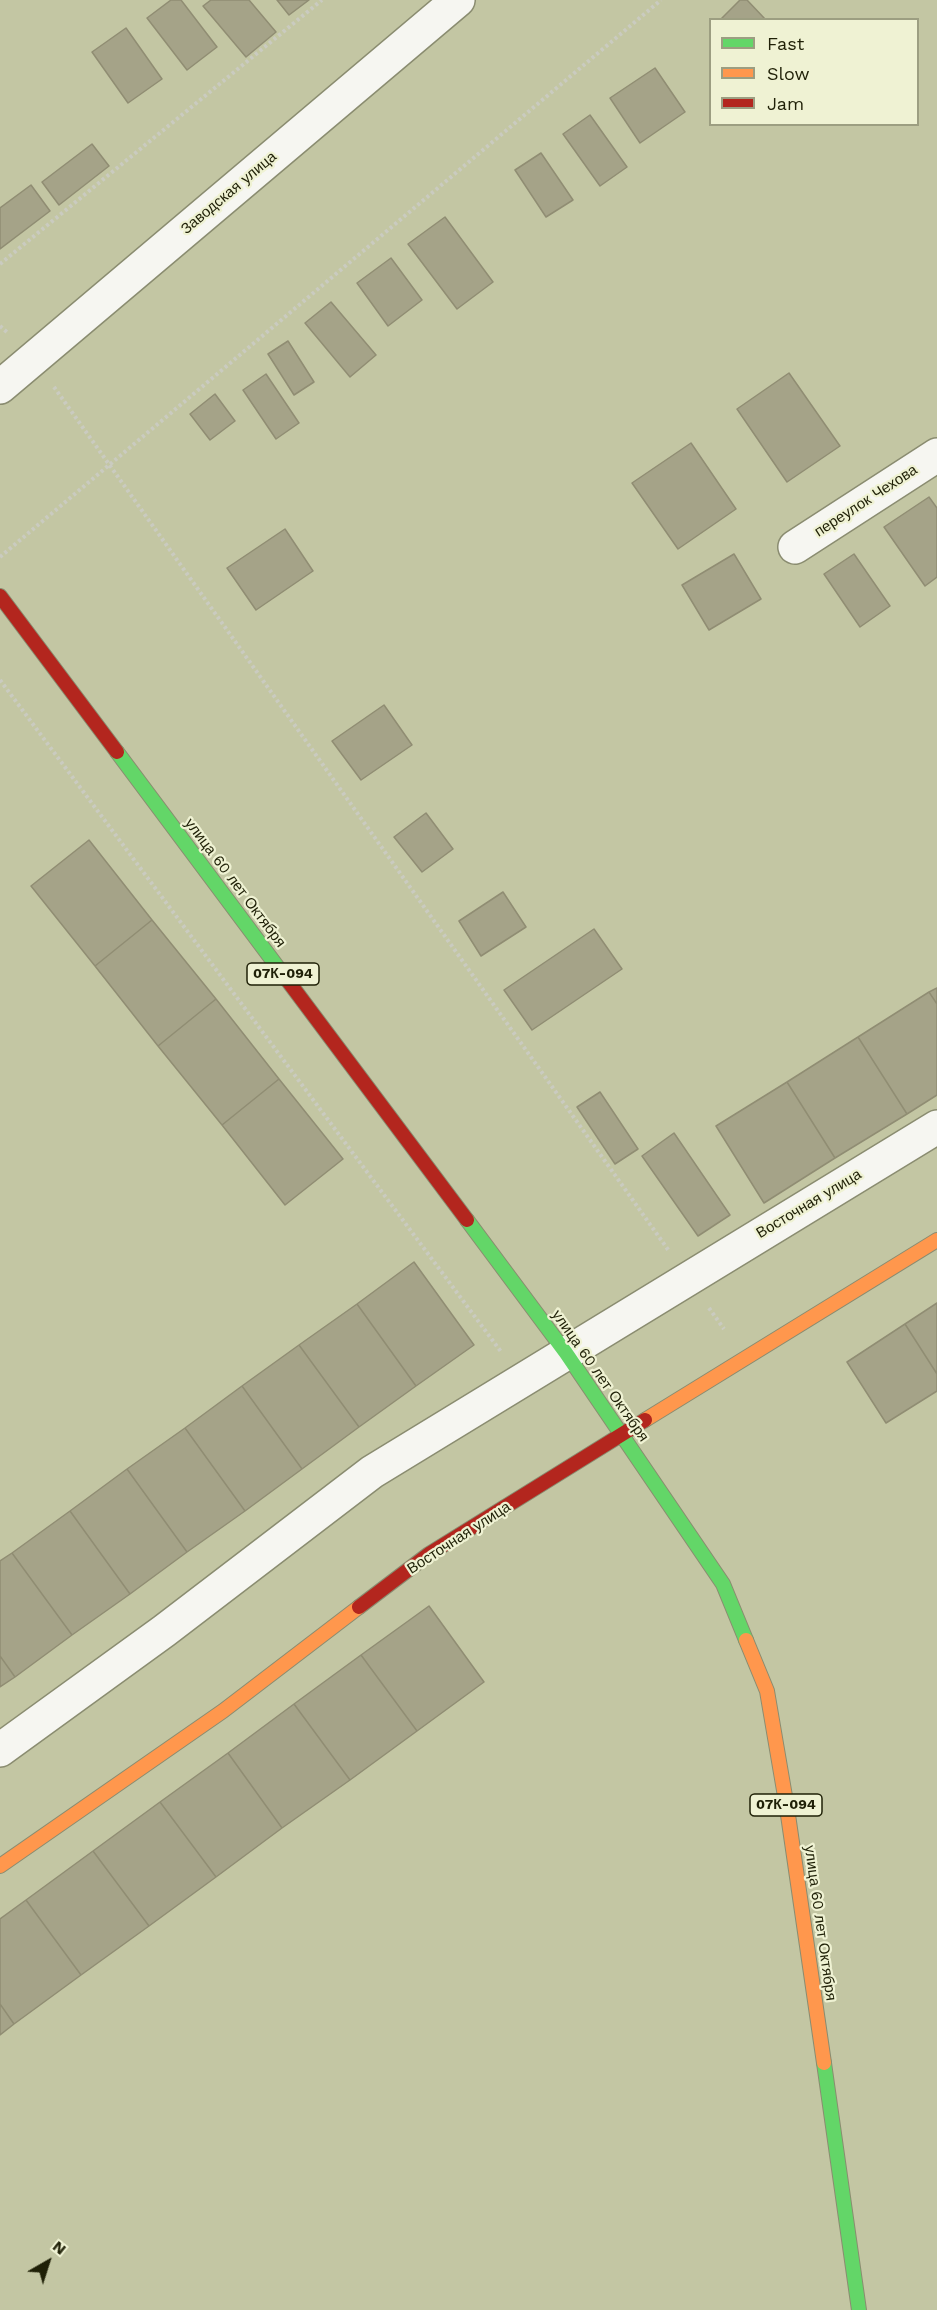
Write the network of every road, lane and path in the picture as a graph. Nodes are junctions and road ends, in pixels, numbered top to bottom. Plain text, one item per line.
1 (322, 0) edge
2 (458, 0) edge
3 (661, 0) edge
4 (0, 264) edge
5 (0, 326) edge
6 (34, 358) junction
7 (0, 387) edge
8 (937, 455) edge
9 (110, 465) junction
10 (795, 547) dead end
11 (0, 557) edge
12 (0, 596) edge
13 (0, 680) edge
14 (937, 1127) edge
15 (937, 1240) edge
16 (687, 1277) junction
17 (566, 1353) junction
18 (745, 1359) junction
19 (522, 1380) junction
20 (622, 1436) junction
21 (0, 1750) edge
22 (0, 1866) edge
23 (859, 2310) edge

1 - 4 path
2 - 6 street, Заводская улица
3 - 9 path
5 - 6 path
6 - 7 street, Заводская улица
6 - 9 path
8 - 10 street, переулок Чехова
9 - 11 path
9 - 16 path
12 - 17 main road, улица 60 лет Октября / 07К-094
13 - 19 path
14 - 16 street, Восточная улица
15 - 18 main road, Восточная улица
16 - 17 street, Восточная улица
16 - 18 path
17 - 19 street, Восточная улица
17 - 20 main road, улица 60 лет Октября / 07К-094
18 - 20 main road, Восточная улица
19 - 21 street, Восточная улица
20 - 22 main road, Восточная улица
20 - 23 main road, улица 60 лет Октября / 07К-094

